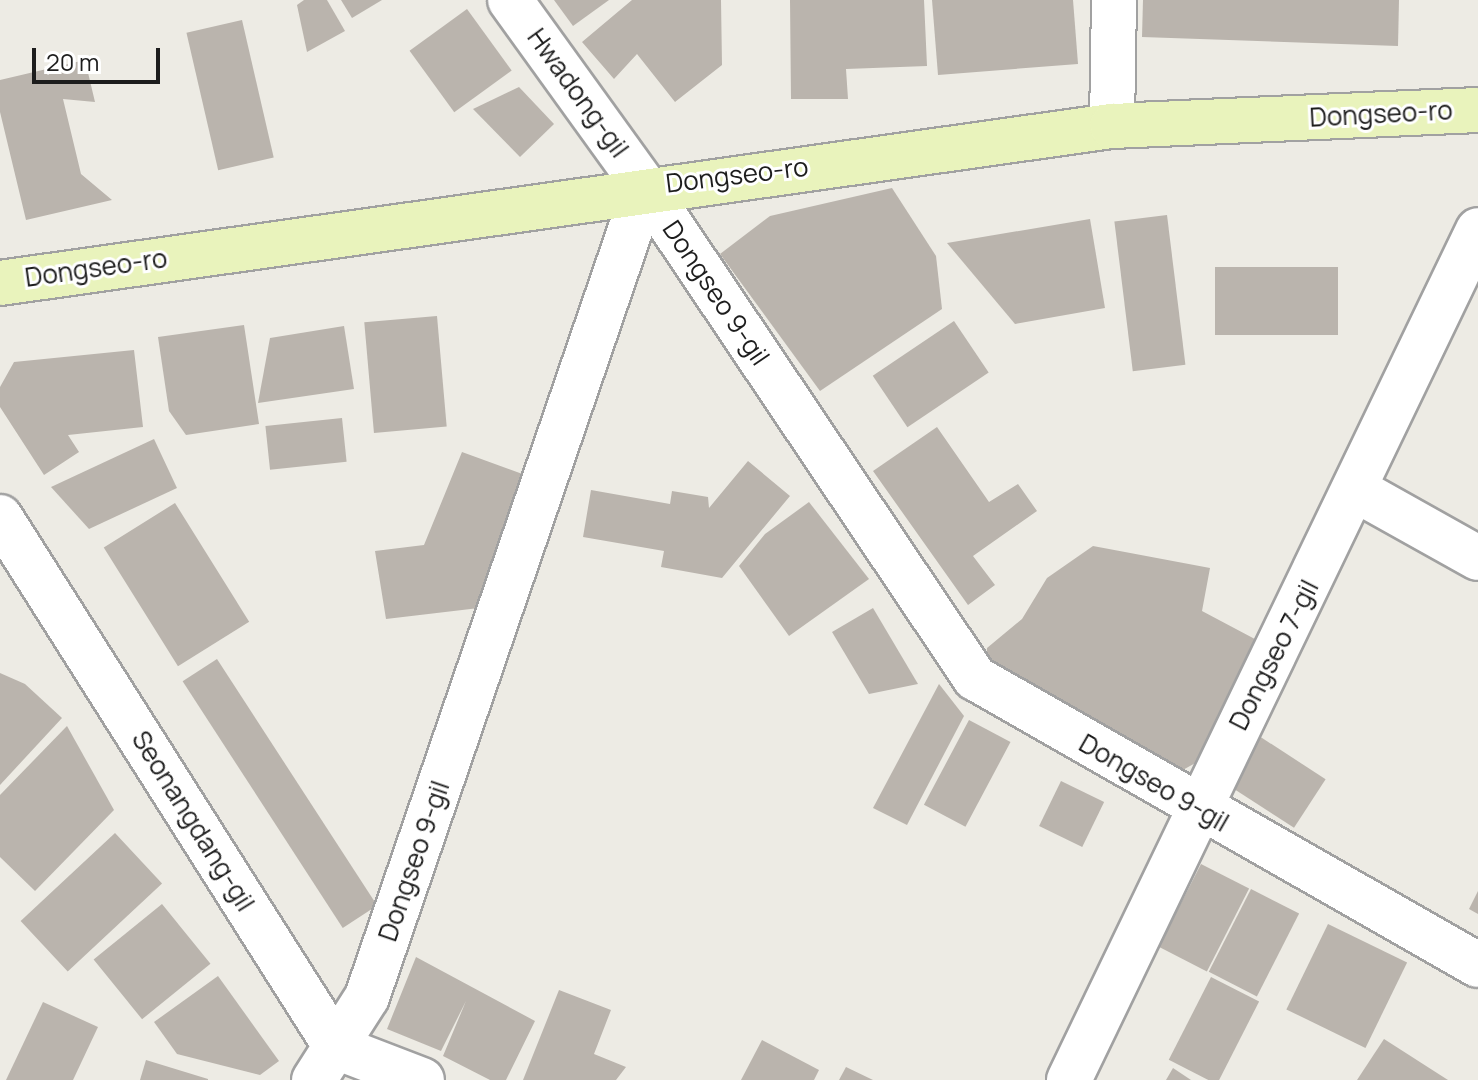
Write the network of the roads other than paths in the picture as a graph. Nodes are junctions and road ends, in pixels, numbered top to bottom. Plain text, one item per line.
1 (510, 0) edge
2 (1114, 0) edge
3 (1478, 110) edge
4 (1112, 126) junction
5 (645, 187) junction
6 (1478, 230) edge
7 (0, 283) edge
8 (1358, 491) junction
9 (0, 517) edge
10 (1478, 558) edge
11 (1195, 808) junction
12 (1478, 965) edge
13 (325, 1064) edge
14 (422, 1080) edge
15 (1069, 1080) edge

1 - 5 street, Hwadong-gil
2 - 4 street
3 - 4 main road, Dongseo-ro
4 - 5 main road, Dongseo-ro
5 - 7 main road, Dongseo-ro
5 - 11 street, Dongseo 9-gil
5 - 13 street, Dongseo 9-gil
6 - 8 street, Dongseo 7-gil
8 - 10 street
8 - 11 street, Dongseo 7-gil
9 - 13 street, Seonangdang-gil
11 - 12 street, Dongseo 9-gil
11 - 15 street, Dongseo 7-gil
13 - 14 street

